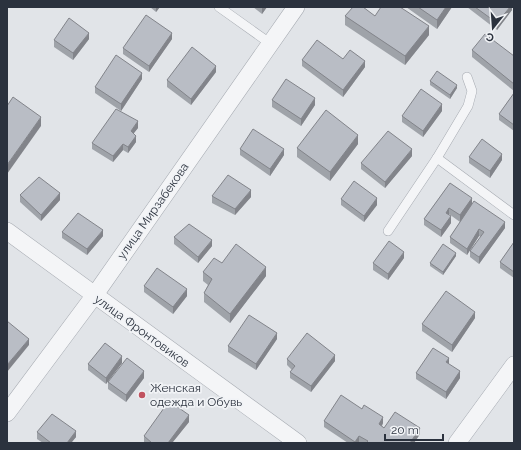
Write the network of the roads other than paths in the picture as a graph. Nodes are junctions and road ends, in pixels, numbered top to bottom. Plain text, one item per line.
1 (219, 7) edge
2 (296, 7) edge
3 (270, 44) junction
4 (467, 78) dead end
5 (437, 158) junction
6 (514, 216) edge
7 (388, 231) dead end
8 (7, 232) edge
9 (94, 296) junction
10 (514, 365) edge
11 (7, 413) edge
12 (298, 443) edge
13 (457, 443) edge

1 - 3 lane
2 - 3 street, улица Мирзабекова
3 - 9 street, улица Мирзабекова
4 - 5 lane
5 - 6 lane
5 - 7 lane
8 - 9 street, улица Фронтовиков
9 - 11 street, улица Мирзабекова
9 - 12 street, улица Фронтовиков
10 - 13 street

